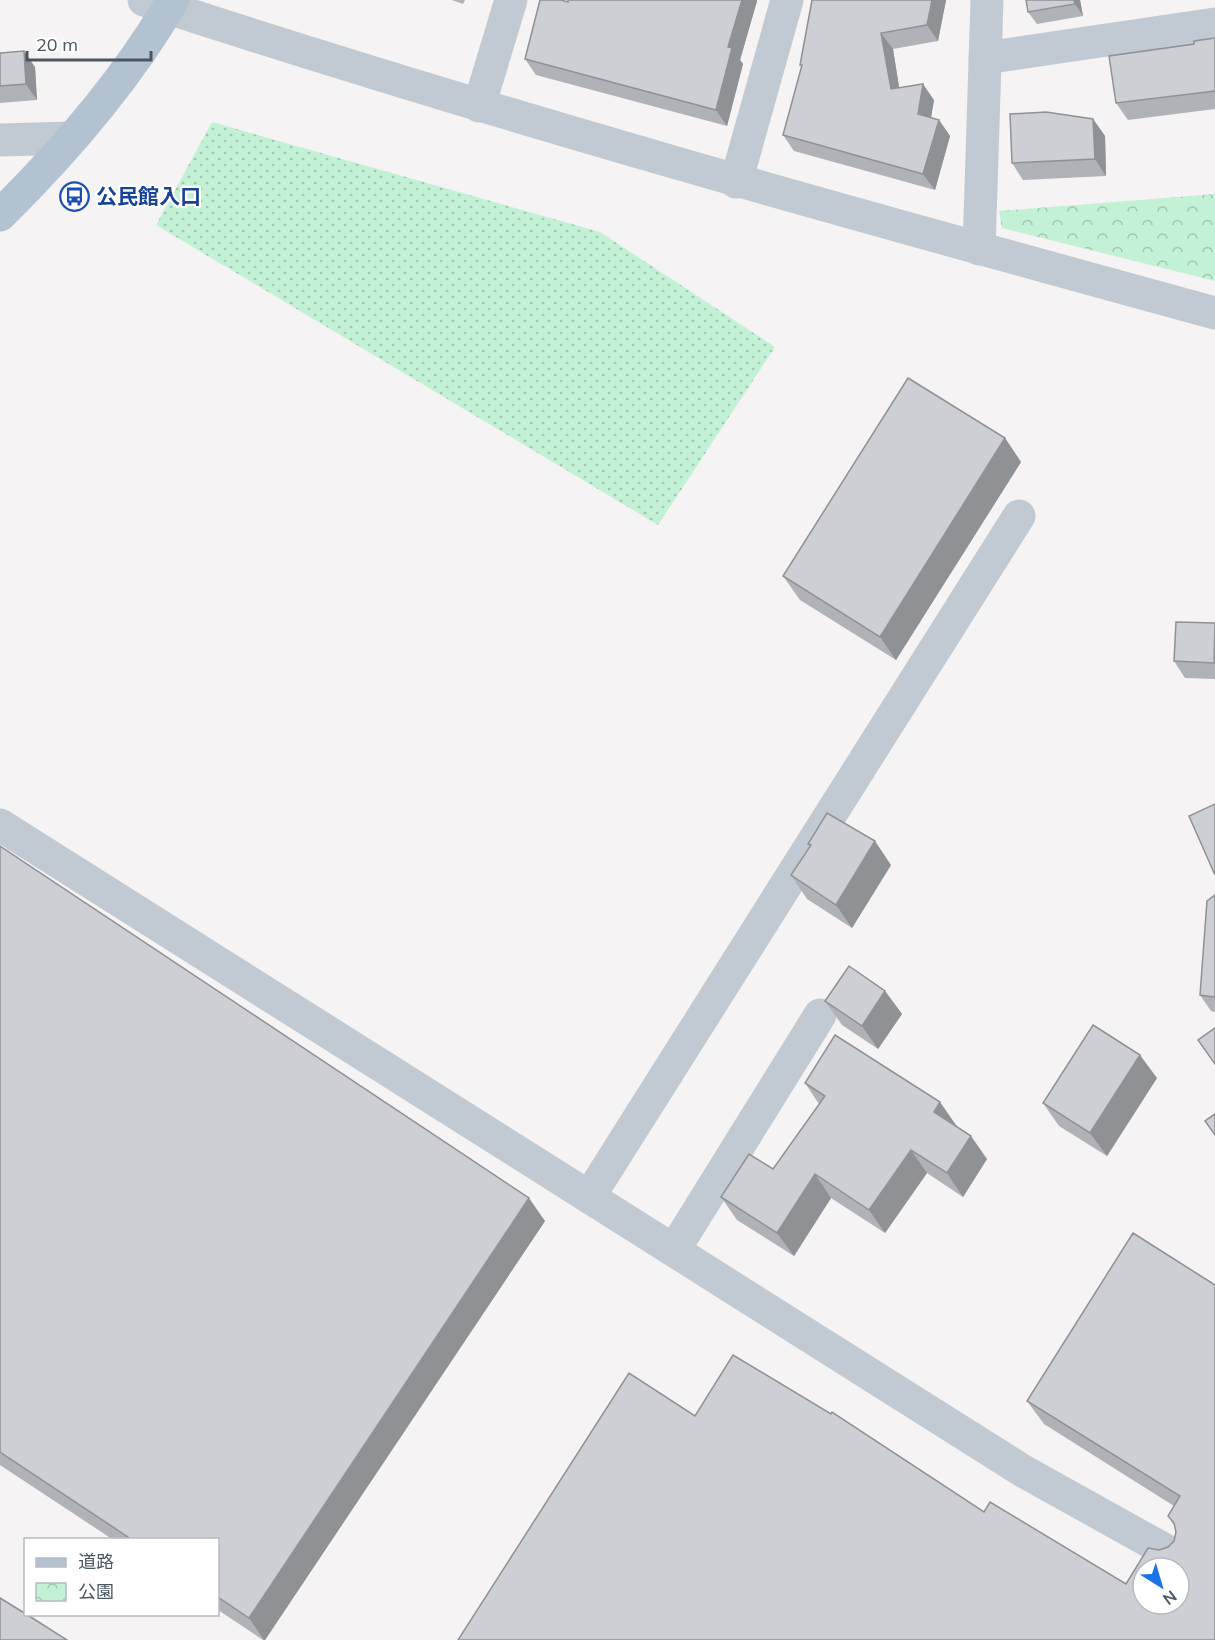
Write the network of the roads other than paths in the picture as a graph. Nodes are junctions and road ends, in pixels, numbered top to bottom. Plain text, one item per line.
1 (511, 0) edge
2 (787, 0) edge
3 (987, 0) edge
4 (162, 3) edge
5 (1215, 24) edge
6 (985, 58) junction
7 (479, 106) junction
8 (72, 138) junction
9 (0, 140) edge
10 (736, 182) junction
11 (0, 215) edge
12 (979, 249) junction
13 (1215, 313) edge
14 (1019, 516) dead end
15 (0, 825) edge
16 (820, 1015) dead end
17 (589, 1197) junction
18 (674, 1251) junction
19 (1174, 1555) edge

1 - 7 street
2 - 10 street
3 - 6 street
4 - 7 street
4 - 8 main road
5 - 6 street
6 - 12 street
7 - 10 street
8 - 9 street
8 - 11 main road
10 - 12 street
12 - 13 street
14 - 17 street
15 - 17 street
16 - 18 street
17 - 18 street
18 - 19 street

